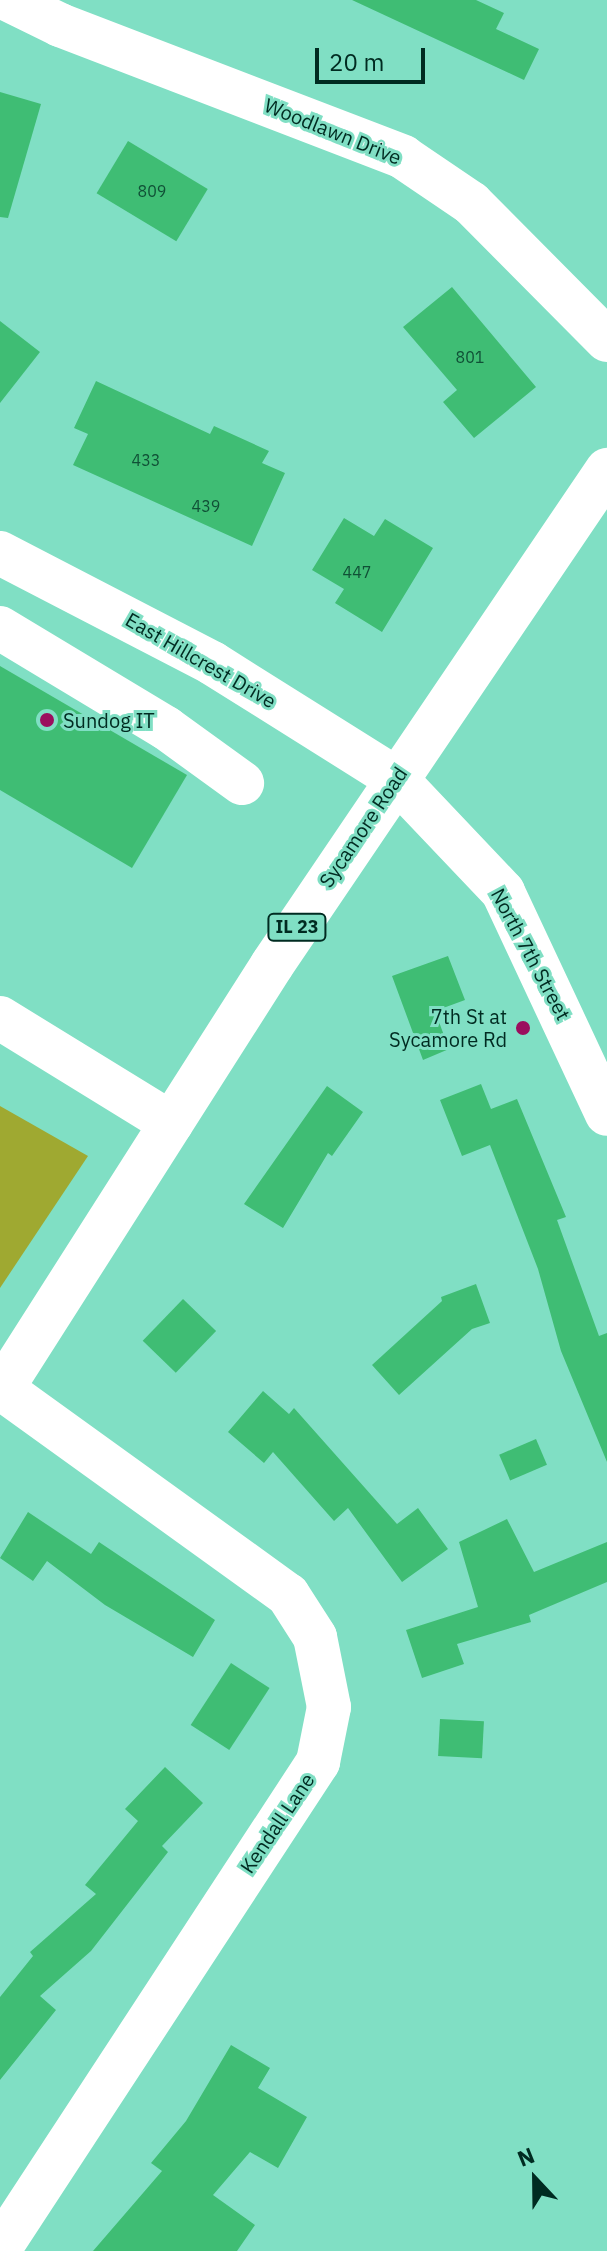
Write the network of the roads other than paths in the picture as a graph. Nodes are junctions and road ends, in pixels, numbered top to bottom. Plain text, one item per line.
1 (9, 0) edge
2 (607, 340) edge
3 (607, 470) edge
4 (0, 553) edge
5 (0, 628) edge
6 (395, 778) junction
7 (242, 783) dead end
8 (0, 1018) edge
9 (607, 1114) edge
10 (171, 1123) junction
11 (1, 1390) edge
12 (0, 2248) edge

1 - 2 street, Woodlawn Drive
3 - 6 street, Sycamore Road / IL 23
4 - 6 street, East Hillcrest Drive
5 - 7 street
6 - 9 street, North 7th Street
6 - 10 street, Sycamore Road / IL 23
8 - 10 street
10 - 11 street, Sycamore Road / IL 23
11 - 12 street, Kendall Lane

